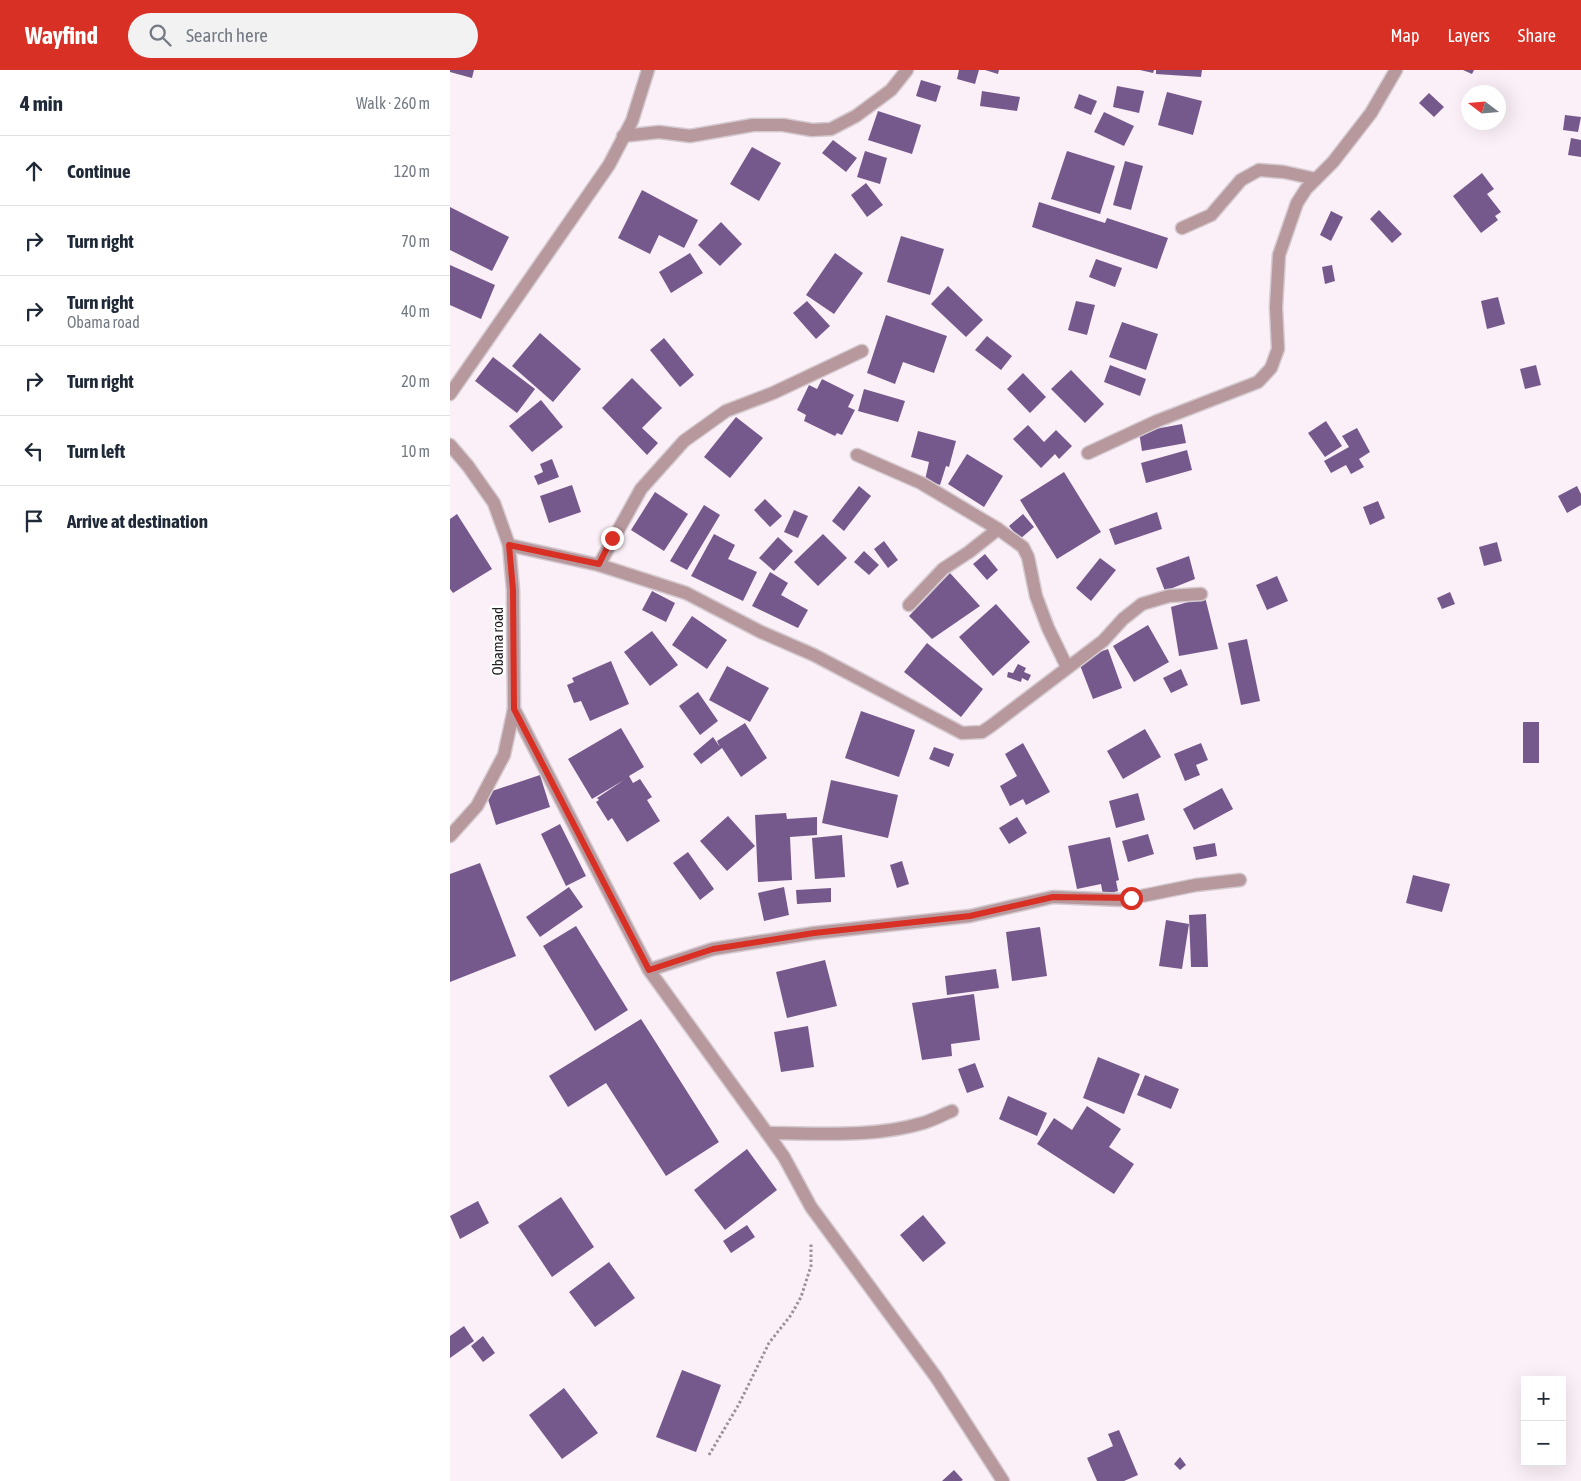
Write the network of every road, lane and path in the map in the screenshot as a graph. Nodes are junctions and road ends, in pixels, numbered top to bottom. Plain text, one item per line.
1 (648, 70) edge
2 (907, 70) edge
3 (1396, 70) edge
4 (624, 136) junction
5 (1316, 179) junction
6 (1182, 228) dead end
7 (862, 351) dead end
8 (450, 394) edge
9 (450, 445) edge
10 (1088, 452) dead end
11 (857, 455) dead end
12 (998, 528) junction
13 (509, 545) junction
14 (599, 564) junction
15 (1201, 594) dead end
16 (909, 605) dead end
17 (1068, 667) junction
18 (514, 709) junction
19 (450, 836) edge
20 (1240, 880) dead end
21 (649, 970) junction
22 (952, 1111) dead end
23 (768, 1133) junction
24 (811, 1207) junction
25 (709, 1456) dead end
26 (1003, 1481) edge

1 - 4 street
2 - 4 street
3 - 5 street
4 - 8 street
5 - 6 street
5 - 10 street
7 - 14 street
9 - 13 street, Obama road
11 - 12 street
12 - 16 street
12 - 17 street
13 - 14 street
13 - 18 street, Obama road
14 - 17 street
15 - 17 street
18 - 19 street, Obama road
18 - 21 street
20 - 21 street
21 - 23 street
22 - 23 street
23 - 24 street
24 - 25 path
24 - 26 street

